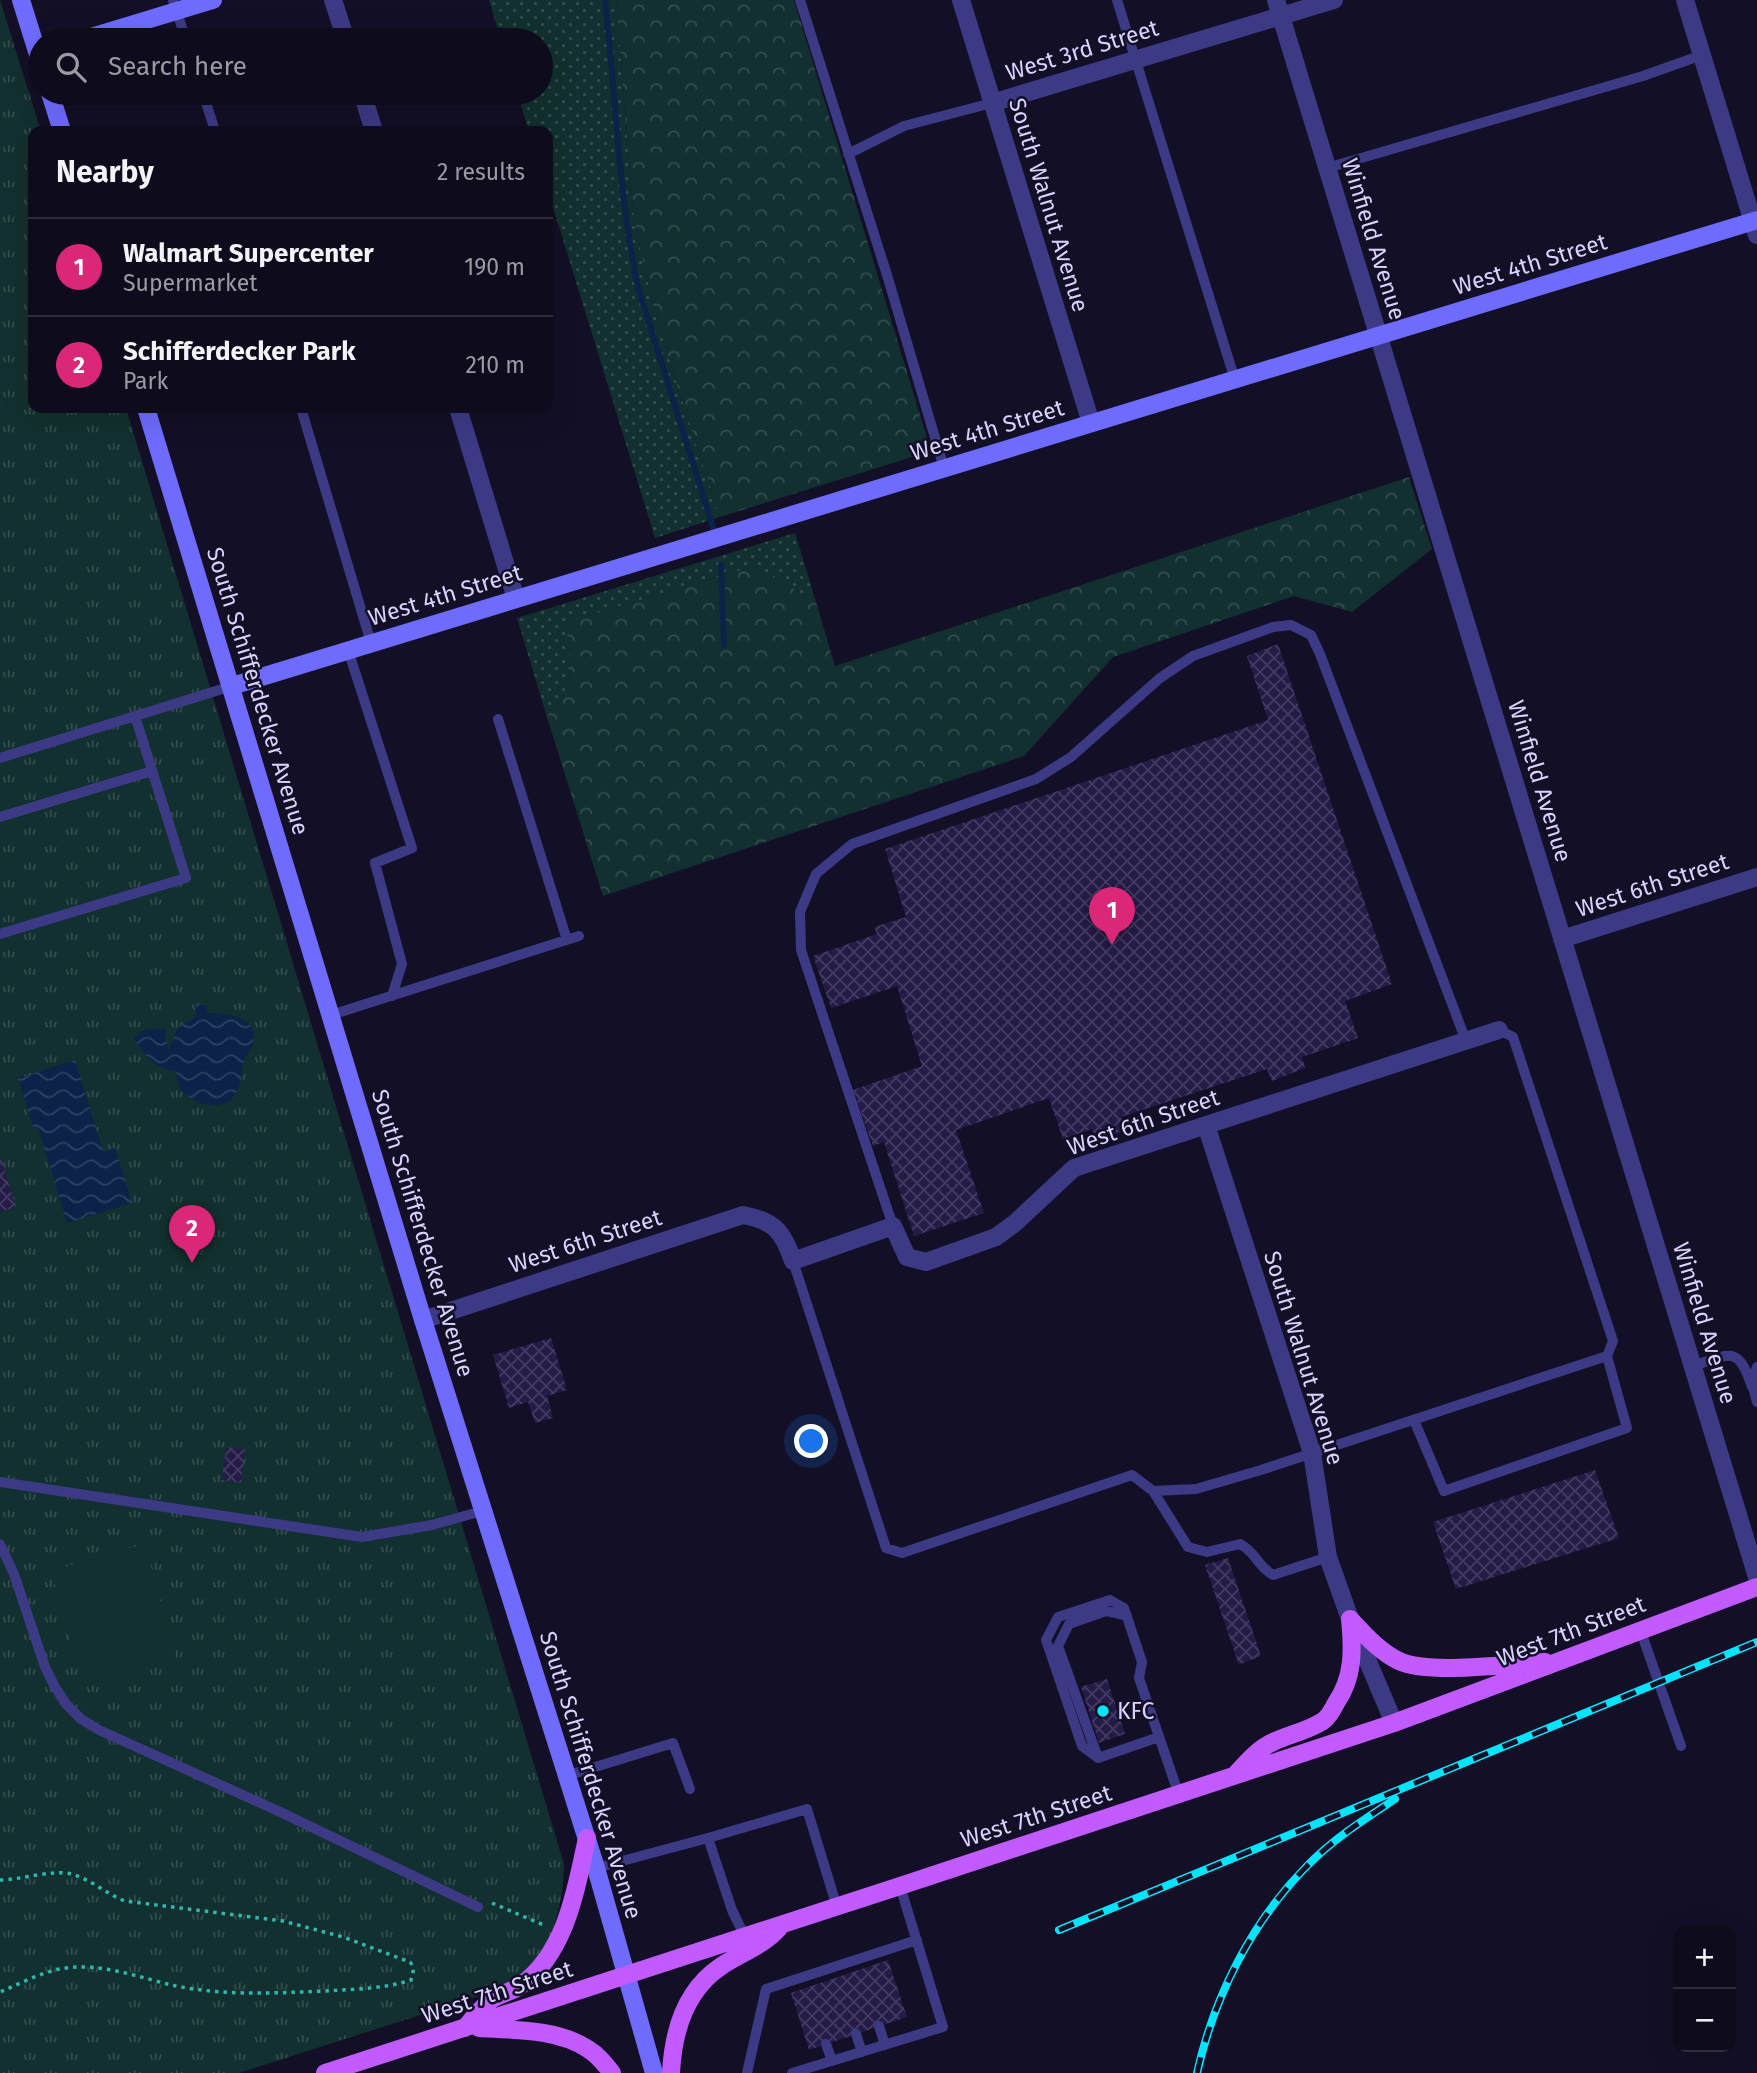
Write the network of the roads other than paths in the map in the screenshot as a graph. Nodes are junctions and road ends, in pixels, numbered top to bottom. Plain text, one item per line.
1 (22, 0) edge
2 (213, 0) edge
3 (334, 0) edge
4 (800, 0) edge
5 (961, 0) edge
6 (1117, 0) edge
7 (1334, 0) edge
8 (1685, 0) edge
9 (175, 6) edge
10 (1278, 8) edge
11 (30, 28) edge
12 (114, 28) edge
13 (182, 28) edge
14 (342, 28) edge
15 (1702, 55) junction
16 (1136, 60) junction
17 (992, 103) junction
18 (54, 105) edge
19 (207, 105) edge
20 (365, 105) edge
21 (60, 126) edge
22 (213, 126) edge
23 (372, 126) edge
24 (848, 154) junction
25 (1327, 168) junction
26 (1756, 226) edge
27 (1378, 336) junction
28 (1235, 380) junction
29 (148, 413) edge
30 (302, 413) edge
31 (460, 413) edge
32 (1091, 424) junction
33 (944, 468) junction
34 (516, 599) junction
35 (371, 643) junction
36 (348, 650) junction
37 (232, 686) junction
38 (135, 716) junction
39 (498, 719) dead end
40 (0, 758) edge
41 (152, 771) junction
42 (0, 817) edge
43 (1757, 877) edge
44 (0, 934) edge
45 (579, 936) dead end
46 (1563, 939) junction
47 (567, 940) junction
48 (392, 996) junction
49 (331, 1015) junction
50 (1499, 1030) joint
51 (1466, 1041) junction
52 (1206, 1125) junction
53 (893, 1226) junction
54 (793, 1261) junction
55 (424, 1320) junction
56 (1607, 1356) junction
57 (1693, 1366) junction
58 (1757, 1367) edge
59 (1752, 1387) junction
60 (1757, 1402) edge
61 (1415, 1420) junction
62 (1312, 1453) junction
63 (0, 1482) edge
64 (1153, 1492) junction
65 (482, 1511) junction
66 (0, 1544) edge
67 (1328, 1556) junction
68 (1757, 1577) edge
69 (1757, 1587) edge
70 (1350, 1619) junction
71 (1642, 1632) junction
72 (1562, 1662) junction
73 (1394, 1723) junction
74 (1159, 1737) junction
75 (1681, 1746) dead end
76 (566, 1776) junction
77 (1233, 1777) junction
78 (690, 1788) dead end
79 (1179, 1795) junction
80 (587, 1838) junction
81 (708, 1838) junction
82 (596, 1868) junction
83 (900, 1886) junction
84 (478, 1907) road end
85 (837, 1907) junction
86 (782, 1924) junction
87 (745, 1937) junction
88 (917, 1941) junction
89 (627, 1976) junction
90 (879, 2026) dead end
91 (465, 2028) junction
92 (856, 2034) dead end
93 (827, 2044) dead end
94 (885, 2045) junction
95 (862, 2052) junction
96 (832, 2061) junction
97 (325, 2073) edge
98 (612, 2073) edge
99 (654, 2073) edge
100 (671, 2073) edge
101 (747, 2073) edge
102 (792, 2073) edge

1 - 11 main road
2 - 9 main road
3 - 14 street
4 - 24 lane
5 - 17 street, South Walnut Avenue
6 - 16 lane
7 - 10 street, West 3rd Street
8 - 15 street
9 - 12 main road
9 - 13 lane
10 - 16 street, West 3rd Street
10 - 25 street, Winfield Avenue
15 - 25 lane
15 - 26 street
16 - 17 street, West 3rd Street
16 - 28 lane
17 - 24 lane, West 3rd Street
17 - 32 street, South Walnut Avenue
18 - 21 main road
19 - 22 lane
20 - 23 street
24 - 33 lane
25 - 27 street, Winfield Avenue
26 - 27 main road, West 4th Street
27 - 28 main road, West 4th Street
27 - 46 street, Winfield Avenue
28 - 32 main road, West 4th Street
29 - 37 main road, South Schifferdecker Avenue
30 - 35 lane
31 - 34 street
32 - 33 main road, West 4th Street
33 - 34 main road, West 4th Street
34 - 35 main road, West 4th Street
35 - 36 main road, West 4th Street
36 - 37 main road, West 4th Street
36 - 48 lane
37 - 38 lane
37 - 49 main road, South Schifferdecker Avenue
38 - 40 lane
38 - 41 lane
39 - 47 lane
41 - 42 lane
41 - 44 lane
43 - 46 street, West 6th Street
45 - 47 lane
46 - 57 street, Winfield Avenue
47 - 48 lane
48 - 49 lane
49 - 55 main road, South Schifferdecker Avenue
50 - 51 street, West 6th Street
50 - 56 lane
51 - 52 street, West 6th Street
51 - 53 lane
52 - 53 street, West 6th Street
52 - 62 street, South Walnut Avenue
53 - 54 street
54 - 55 street, West 6th Street
54 - 64 lane
55 - 65 main road, South Schifferdecker Avenue
56 - 61 lane
56 - 61 lane
57 - 59 lane
57 - 68 street, Winfield Avenue
58 - 59 lane
59 - 60 lane
61 - 62 lane
62 - 64 lane
62 - 67 street, South Walnut Avenue
63 - 65 lane
64 - 67 lane
65 - 76 main road, South Schifferdecker Avenue
66 - 84 lane
67 - 70 street, South Walnut Avenue
69 - 71 main road, West 7th Street
70 - 72 main road
70 - 73 street, South Walnut Avenue
70 - 77 main road
71 - 72 main road, West 7th Street
71 - 75 lane
72 - 73 main road, West 7th Street
73 - 77 main road, West 7th Street
74 - 74 lane
74 - 79 lane
76 - 78 lane
76 - 80 main road, South Schifferdecker Avenue
77 - 79 main road, West 7th Street
79 - 83 main road, West 7th Street
80 - 82 main road, South Schifferdecker Avenue
80 - 91 main road
81 - 82 lane
81 - 85 lane
81 - 87 lane
82 - 89 main road, South Schifferdecker Avenue
83 - 85 main road, West 7th Street
83 - 88 lane
85 - 86 main road, West 7th Street
86 - 87 main road, West 7th Street
86 - 100 main road
87 - 89 main road, West 7th Street
88 - 94 lane
88 - 101 lane
89 - 91 main road, West 7th Street
89 - 99 main road, South Schifferdecker Avenue
90 - 94 lane
91 - 97 main road, West 7th Street
91 - 98 main road
92 - 95 lane
93 - 96 lane
94 - 95 lane
95 - 96 lane
96 - 102 lane

